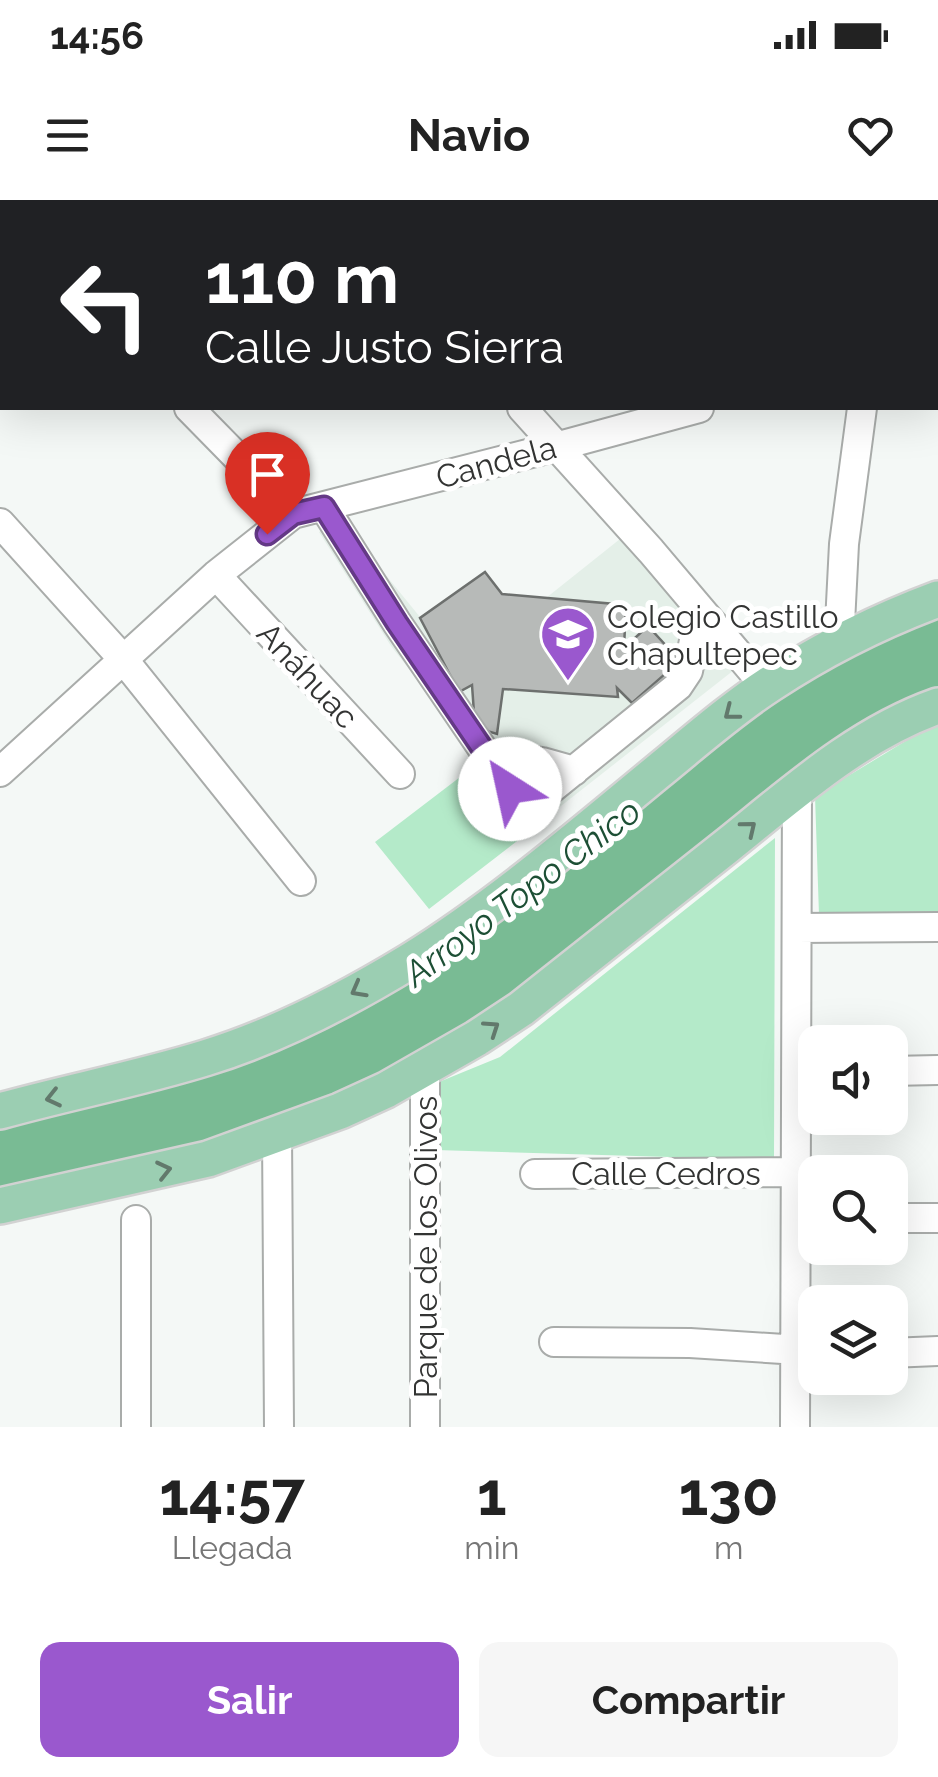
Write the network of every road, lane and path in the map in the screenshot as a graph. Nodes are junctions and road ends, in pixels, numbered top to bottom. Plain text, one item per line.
1 (191, 410) edge
2 (524, 410) edge
3 (692, 410) edge
4 (862, 410) edge
5 (559, 446) junction
6 (324, 507) junction
7 (293, 514) junction
8 (0, 522) edge
9 (216, 575) junction
10 (938, 599) edge
11 (700, 610) junction
12 (838, 642) junction
13 (122, 659) junction
14 (766, 686) junction
15 (938, 706) edge
16 (0, 772) edge
17 (400, 774) dead end
18 (797, 789) junction
19 (301, 881) dead end
20 (938, 927) edge
21 (797, 928) junction
22 (803, 1025) edge
23 (425, 1066) junction
24 (938, 1070) edge
25 (908, 1071) edge
26 (0, 1112) edge
27 (276, 1132) junction
28 (800, 1135) edge
29 (797, 1172) junction
30 (535, 1174) dead end
31 (798, 1177) edge
32 (0, 1206) edge
33 (908, 1218) edge
34 (938, 1218) edge
35 (136, 1220) dead end
36 (554, 1342) dead end
37 (798, 1349) edge
38 (938, 1351) edge
39 (908, 1352) edge
40 (800, 1395) edge
41 (136, 1427) edge
42 (279, 1427) edge
43 (425, 1427) edge
44 (795, 1427) edge

1 - 7 street
2 - 5 street
3 - 5 street, Candela
4 - 12 street
5 - 6 street, Candela
5 - 11 street
6 - 7 street, Candela
6 - 11 street
7 - 9 street
8 - 13 street
9 - 13 street
9 - 17 street, Anáhuac
10 - 12 main road
11 - 14 street
12 - 14 main road
13 - 16 street
13 - 19 street
14 -> 26 main road
15 - 18 main road
18 - 21 street
23 -> 18 main road
20 - 21 street
21 - 22 street
23 - 27 main road
23 - 43 street, Parque de los Olivos
24 - 25 street
32 -> 27 main road
27 - 42 street
28 - 29 street
29 - 30 street, Calle Cedros
29 - 31 street
33 - 34 street
35 - 41 street
36 - 37 street
38 - 39 street
40 - 44 street

